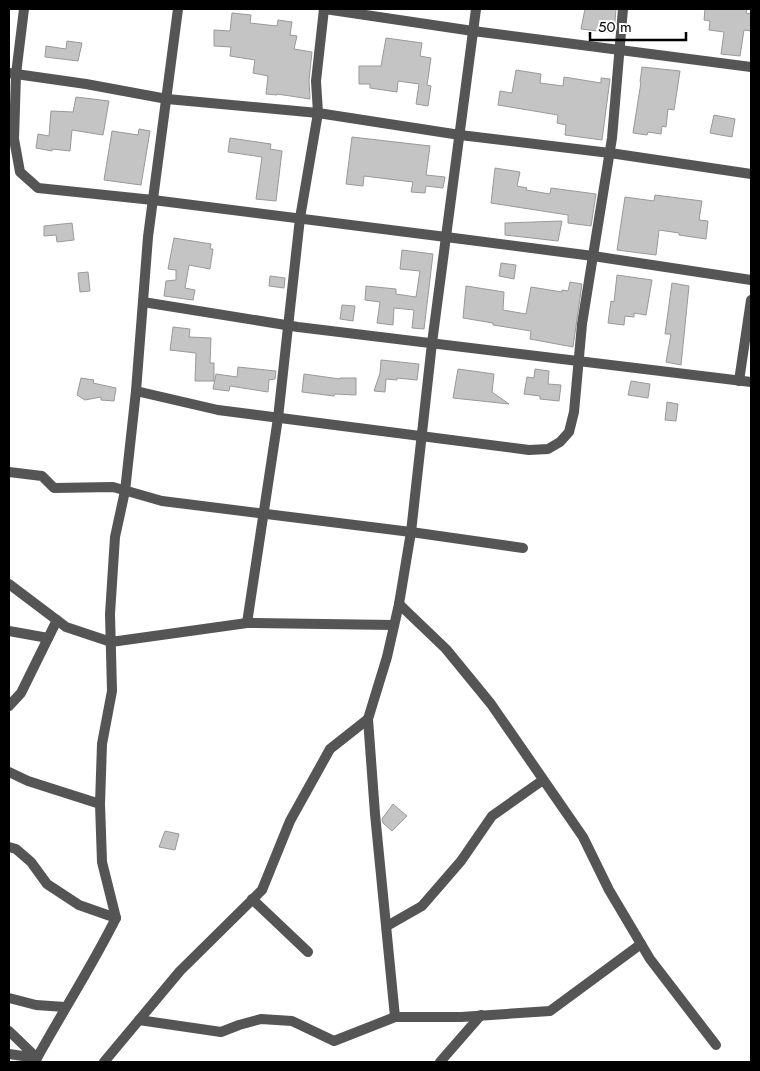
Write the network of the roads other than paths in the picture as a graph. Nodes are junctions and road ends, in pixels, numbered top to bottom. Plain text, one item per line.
1 (24, 9) edge
2 (178, 9) edge
3 (325, 9) edge
4 (476, 9) edge
5 (623, 9) edge
6 (473, 31) junction
7 (619, 49) junction
8 (751, 67) edge
9 (13, 73) edge
10 (167, 99) junction
11 (318, 114) junction
12 (460, 135) junction
13 (610, 152) junction
14 (751, 174) edge
15 (153, 200) junction
16 (300, 218) junction
17 (446, 237) junction
18 (593, 256) junction
19 (751, 280) edge
20 (751, 300) edge
21 (143, 302) junction
22 (287, 325) junction
23 (432, 343) junction
24 (579, 361) junction
25 (739, 381) junction
26 (751, 382) edge
27 (136, 391) junction
28 (278, 418) junction
29 (422, 437) junction
30 (9, 472) edge
31 (125, 491) junction
32 (263, 514) junction
33 (411, 532) junction
34 (523, 548) dead end
35 (9, 584) edge
36 (399, 604) junction
37 (57, 620) junction
38 (247, 623) junction
39 (394, 625) junction
40 (9, 631) edge
41 (48, 638) junction
42 (110, 642) junction
43 (9, 706) edge
44 (368, 719) junction
45 (9, 772) edge
46 (543, 780) junction
47 (100, 804) junction
48 (9, 847) edge
49 (252, 899) junction
50 (116, 918) junction
51 (387, 926) junction
52 (641, 944) junction
53 (308, 952) dead end
54 (9, 998) edge
55 (65, 1007) junction
56 (480, 1015) junction
57 (395, 1017) junction
58 (139, 1020) junction
59 (9, 1030) edge
60 (716, 1046) dead end
61 (9, 1054) edge
62 (39, 1060) edge
63 (104, 1062) edge
64 (440, 1062) edge

1 - 9 street
2 - 10 street
3 - 6 street
3 - 11 street
4 - 6 street
5 - 7 street
6 - 7 street
6 - 12 street
7 - 8 street
7 - 13 street
9 - 10 street
9 - 15 street
10 - 11 street
10 - 15 street
11 - 12 street
11 - 16 street
12 - 13 street
12 - 17 street
13 - 14 street
13 - 18 street
15 - 16 street
15 - 21 street
16 - 17 street
16 - 22 street
17 - 18 street
17 - 23 street
18 - 19 street
18 - 24 street
20 - 25 street
21 - 22 street
21 - 27 street
22 - 23 street
22 - 28 street
23 - 24 street
23 - 29 street
24 - 25 street
24 - 29 street
25 - 26 street
27 - 28 street
27 - 31 street
28 - 29 street
28 - 32 street
29 - 33 street
30 - 31 street
31 - 32 street
31 - 42 street
32 - 33 street
32 - 38 street
33 - 34 street
33 - 36 street
35 - 37 street
36 - 39 street
36 - 46 street
37 - 41 street
37 - 42 street
38 - 39 street
38 - 42 street
39 - 44 street
40 - 41 street
41 - 43 street
42 - 47 street
44 - 49 street
44 - 51 street
45 - 47 street
46 - 51 street
46 - 52 street
47 - 50 street
48 - 50 street
49 - 53 street
49 - 58 street
50 - 55 street
51 - 57 street
52 - 56 street
52 - 60 street
54 - 55 street
55 - 62 street
56 - 57 street
56 - 64 street
57 - 58 street
58 - 63 street
59 - 62 street
61 - 62 street

